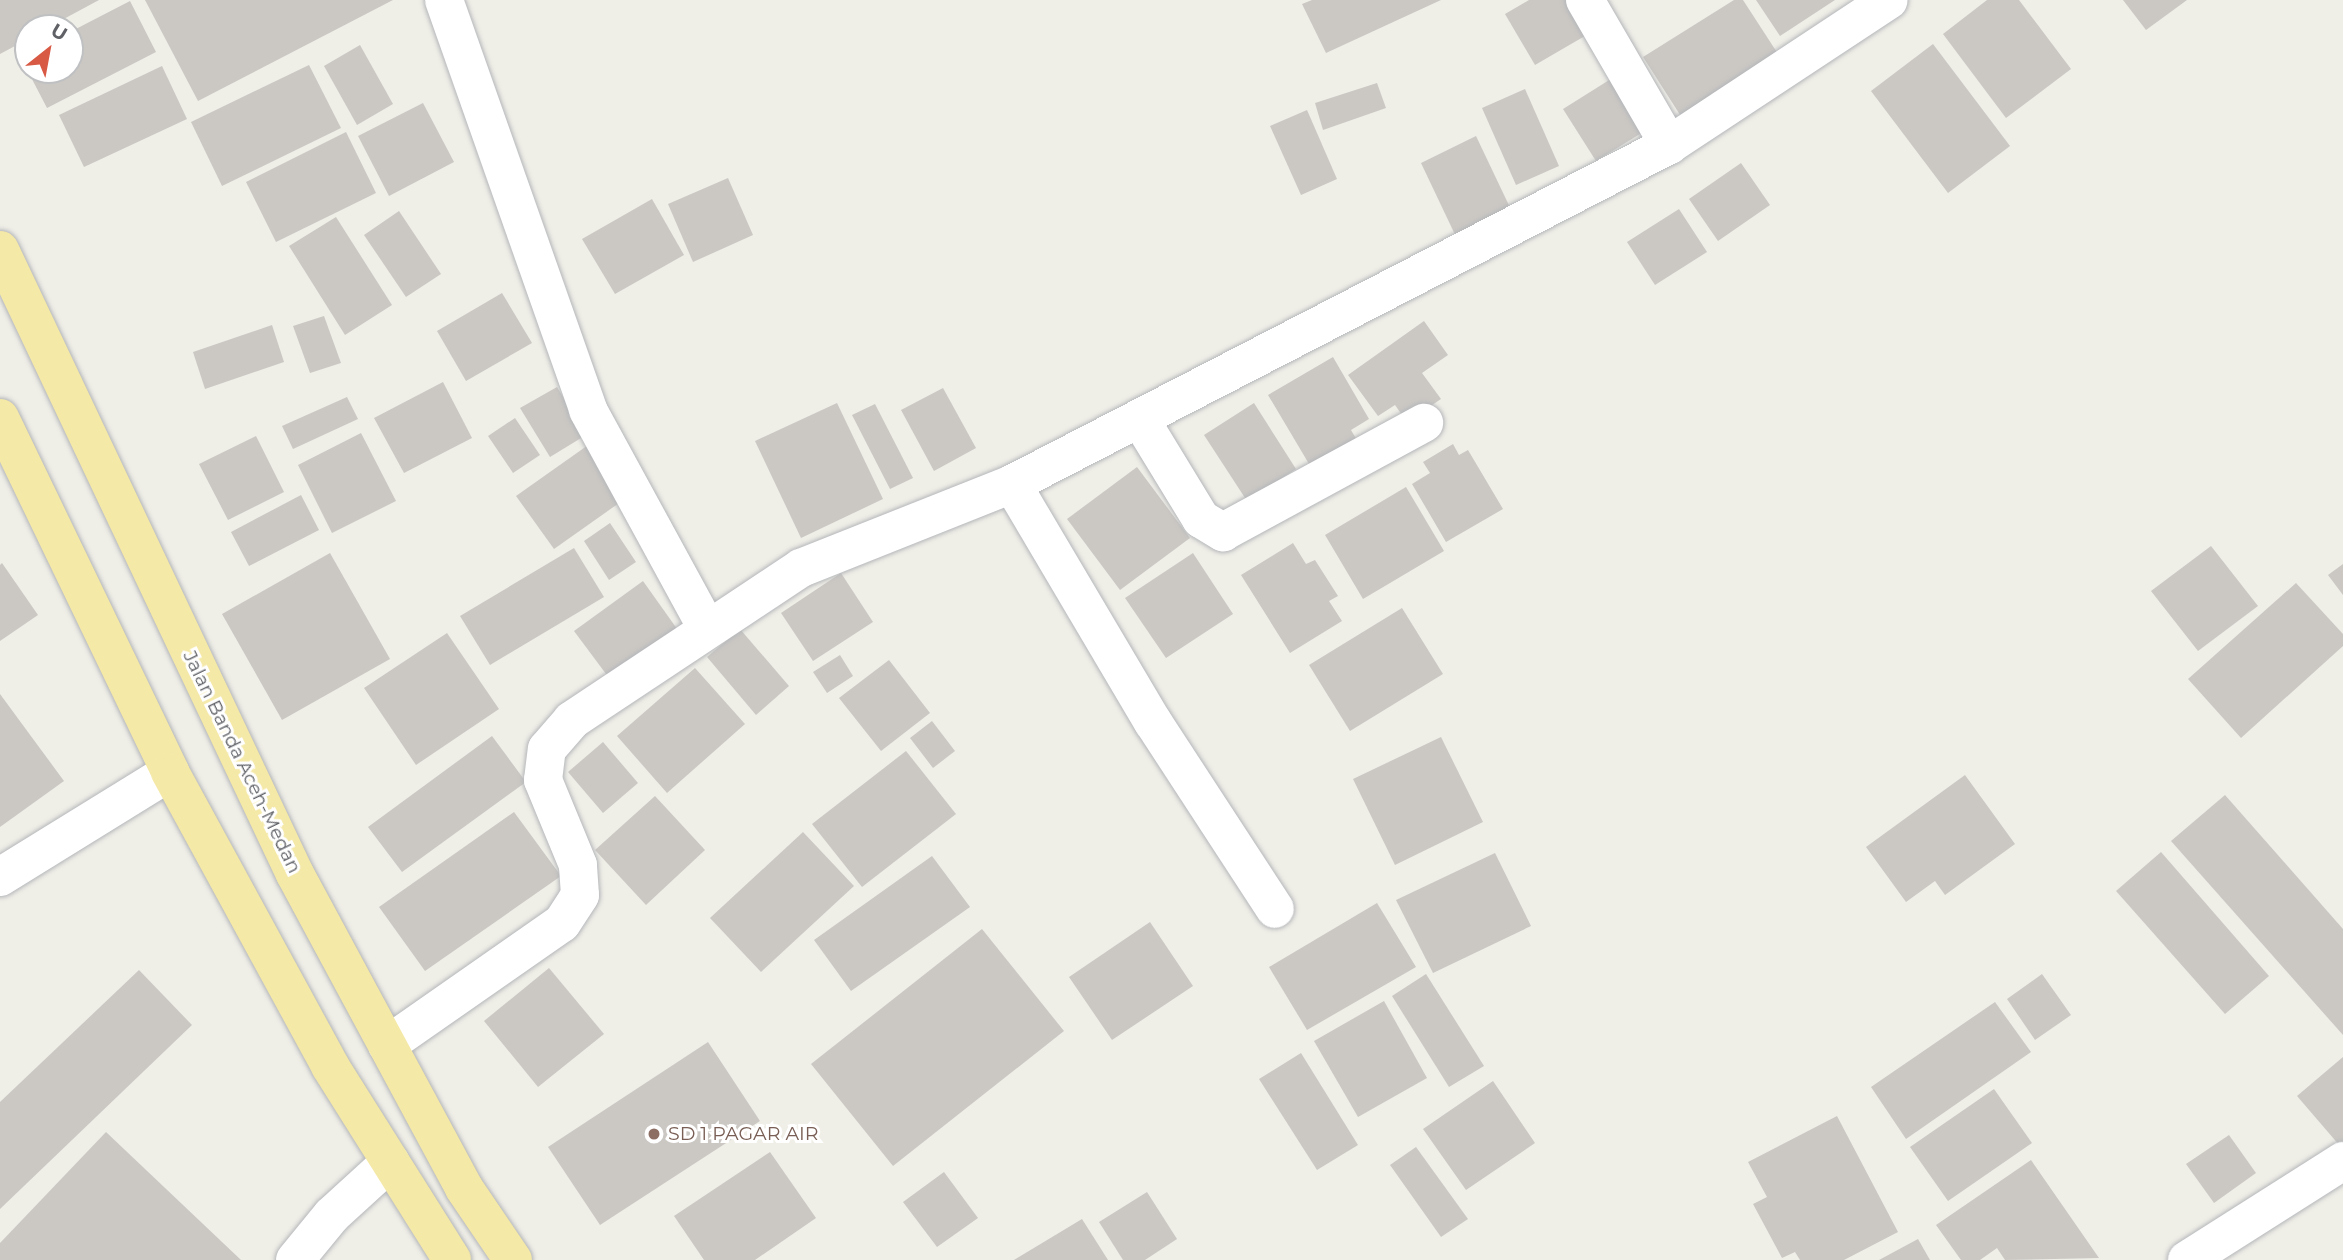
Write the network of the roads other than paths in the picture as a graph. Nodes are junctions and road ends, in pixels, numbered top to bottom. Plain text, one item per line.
1 (443, 0) edge
2 (1585, 0) edge
3 (1889, 0) edge
4 (1669, 145) junction
5 (0, 250) edge
6 (0, 418) edge
7 (1140, 419) junction
8 (1423, 423) dead end
9 (1012, 484) junction
10 (707, 628) junction
11 (170, 772) junction
12 (0, 877) edge
13 (1275, 909) dead end
14 (387, 1045) junction
15 (2343, 1161) edge
16 (390, 1163) junction
17 (295, 1260) edge
18 (452, 1260) edge
19 (513, 1260) edge
20 (2187, 1260) edge

1 - 10 street
2 - 4 street
3 - 4 street
4 - 7 street
5 - 14 highway, Jalan Banda Aceh-Medan
6 - 11 highway
7 - 8 street
7 - 9 street
9 - 10 street
9 - 13 street
10 - 14 street
11 - 12 street
11 - 16 highway
14 - 19 highway, Jalan Banda Aceh-Medan
15 - 20 street
16 - 17 street
16 - 18 highway

